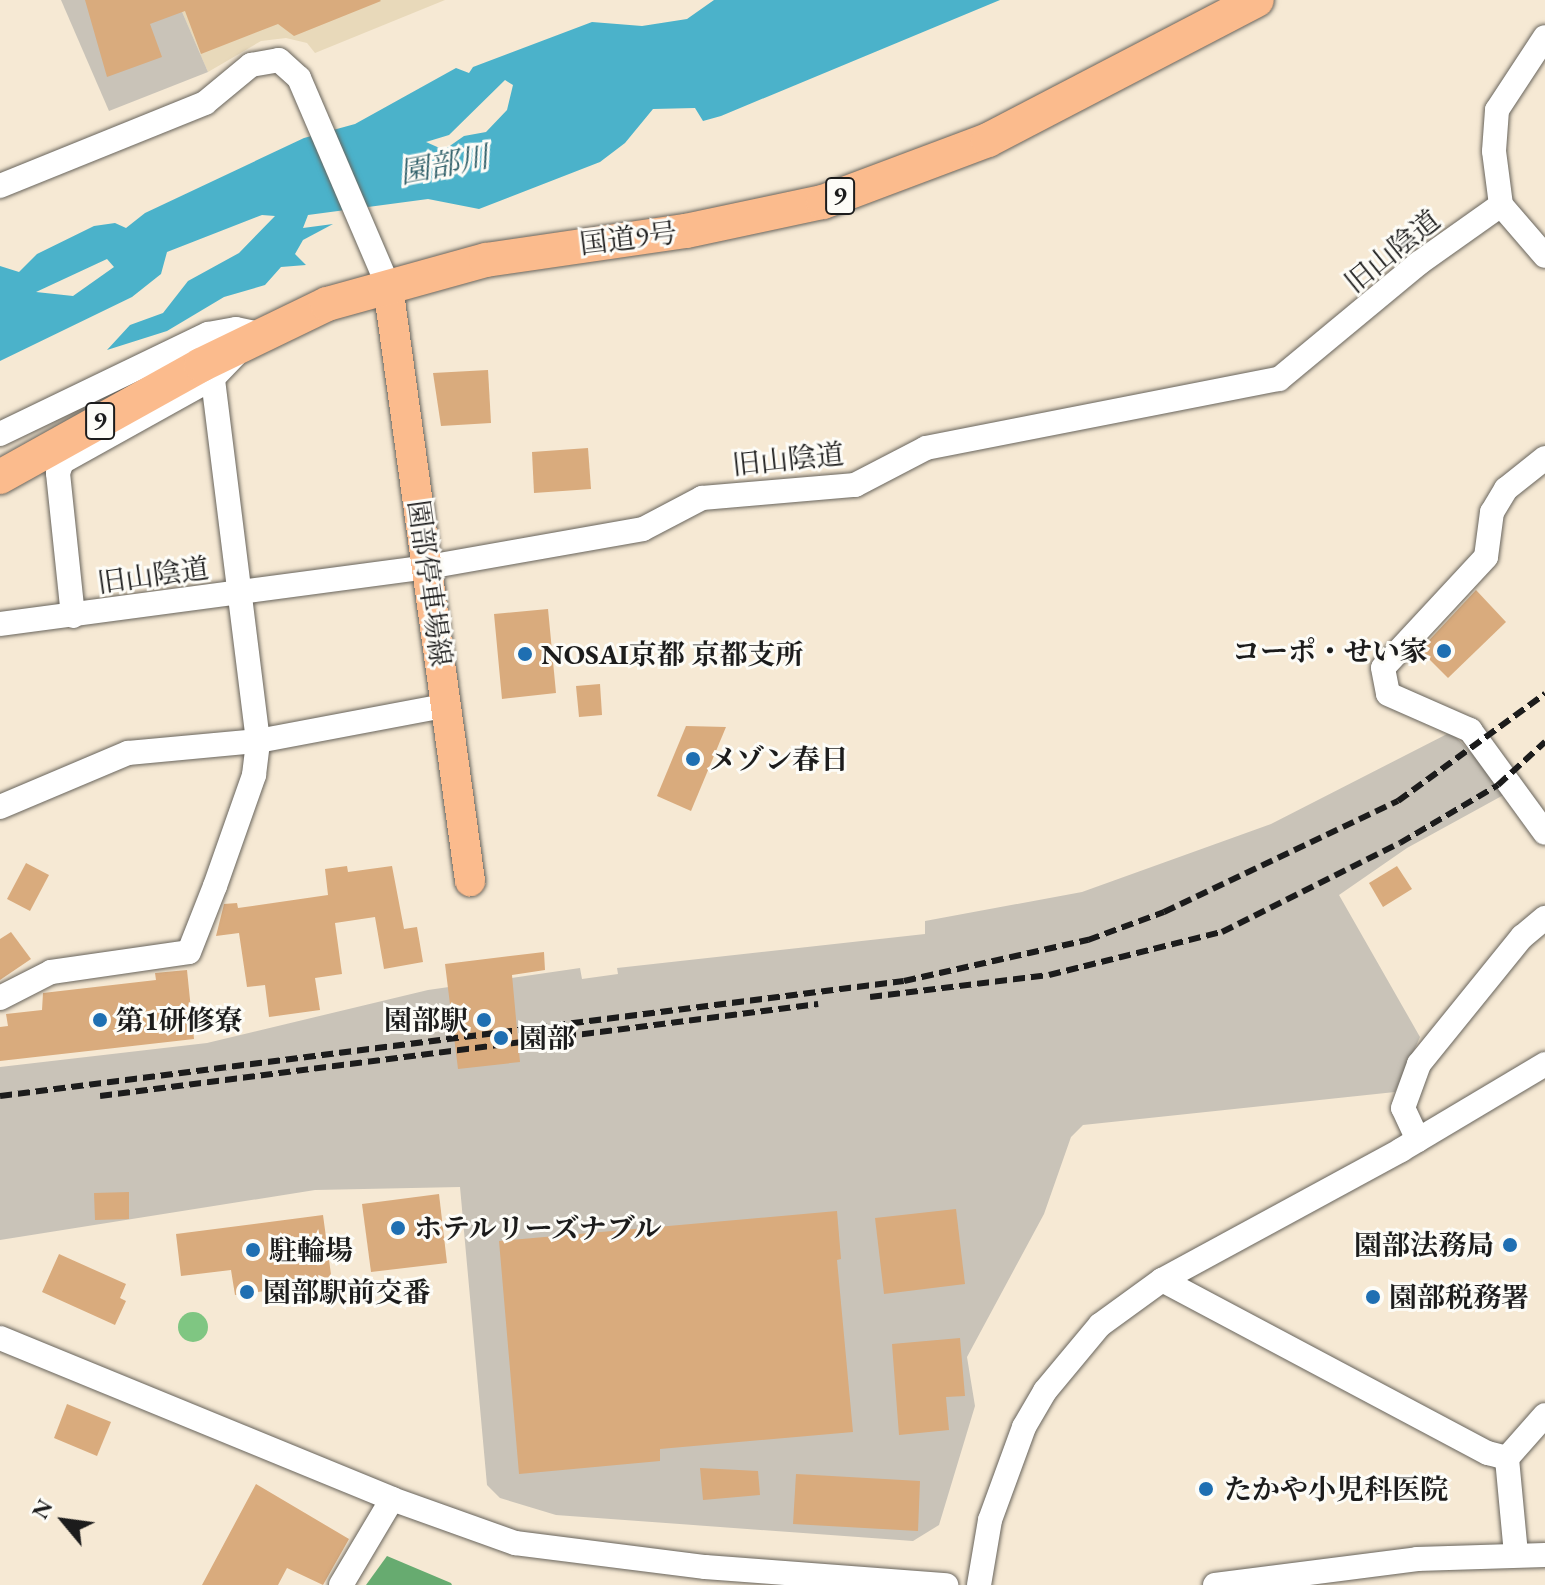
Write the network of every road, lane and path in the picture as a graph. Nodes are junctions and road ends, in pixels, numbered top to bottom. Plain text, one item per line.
1 (1257, 0) edge
2 (1545, 37) edge
3 (0, 186) edge
4 (1501, 205) junction
5 (1545, 256) edge
6 (381, 273) junction
7 (259, 334) junction
8 (213, 378) junction
9 (0, 434) edge
10 (1545, 458) edge
11 (0, 477) edge
12 (428, 567) junction
13 (243, 593) junction
14 (73, 616) junction
15 (0, 624) edge
16 (448, 705) junction
17 (258, 741) junction
18 (0, 807) edge
19 (1545, 833) edge
20 (470, 881) dead end
21 (1545, 918) edge
22 (0, 998) edge
23 (1545, 1064) edge
24 (1418, 1140) junction
25 (1162, 1280) junction
26 (0, 1338) edge
27 (1545, 1415) edge
28 (1507, 1458) junction
29 (392, 1499) junction
30 (1516, 1554) junction
31 (1545, 1555) edge
32 (341, 1585) edge
33 (946, 1585) edge
34 (979, 1585) edge
35 (1215, 1585) edge

1 - 6 highway, 国道9号 / 9
2 - 4 street
3 - 6 street
4 - 5 street
4 - 12 street, 旧山陰道
6 - 7 highway, 国道9号 / 9
6 - 12 main road, 園部停車場線
7 - 8 street
7 - 9 street
7 - 11 highway, 国道9号 / 9
8 - 13 street
8 - 14 street
10 - 19 street
12 - 13 street, 旧山陰道
12 - 16 main road, 園部停車場線
13 - 14 street, 旧山陰道
13 - 17 street
14 - 15 street, 旧山陰道
16 - 17 street
16 - 20 main road, 園部停車場線
17 - 18 street
17 - 22 street
21 - 24 street
23 - 24 street
24 - 25 street
25 - 28 street
25 - 34 street
26 - 29 street
27 - 28 street
28 - 30 street
29 - 32 street
29 - 33 street
30 - 31 street
30 - 35 street

